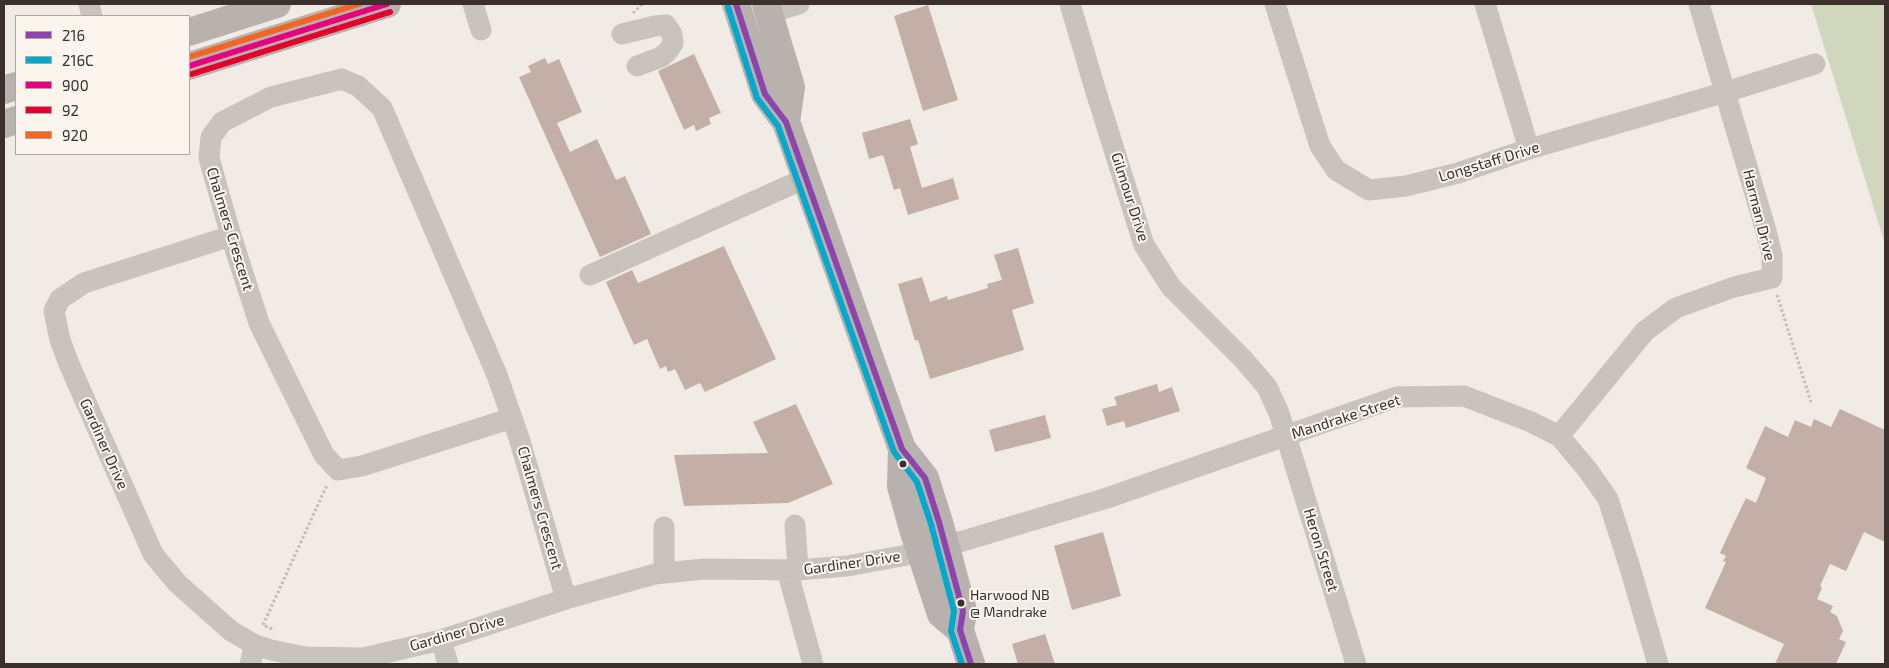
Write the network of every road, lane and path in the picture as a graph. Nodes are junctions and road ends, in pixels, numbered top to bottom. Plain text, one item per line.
1 (277, 4) edge
2 (387, 4) edge
3 (473, 4) edge
4 (736, 4) edge
5 (799, 4) edge
6 (1070, 4) edge
7 (1275, 4) edge
8 (1485, 4) edge
9 (1699, 4) edge
10 (767, 8) edge
11 (481, 30) dead end
12 (190, 32) edge
13 (622, 34) dead end
14 (1815, 64) dead end
15 (190, 66) edge
16 (637, 66) dead end
17 (1726, 92) junction
18 (786, 122) junction
19 (1529, 149) junction
20 (806, 178) junction
21 (231, 236) junction
22 (590, 275) dead end
23 (1772, 278) junction
24 (1811, 402) dead end
25 (512, 418) junction
26 (1286, 436) junction
27 (1559, 436) junction
28 (327, 485) dead end
29 (795, 525) dead end
30 (664, 527) dead end
31 (933, 548) junction
32 (792, 570) junction
33 (664, 573) junction
34 (566, 599) junction
35 (276, 632) dead end
36 (441, 640) junction
37 (253, 655) edge
38 (448, 664) edge
39 (813, 664) edge
40 (971, 664) edge
41 (1356, 664) edge
42 (1658, 664) edge

1 - 12 main road
2 - 15 main road
3 - 11 street
4 - 18 main road
5 - 10 street
6 - 26 street, Gilmour Drive
7 - 19 street, Longstaff Drive
8 - 19 street
9 - 17 street, Harman Drive
10 - 18 main road
13 - 16 street
14 - 17 street, Longstaff Drive
17 - 19 street, Longstaff Drive
17 - 23 street, Harman Drive
18 - 20 main road
20 - 22 street
20 - 31 main road
21 - 25 street, Chalmers Crescent
21 - 25 street, Chalmers Crescent
21 - 37 street, Gardiner Drive
23 - 24 path
23 - 27 street, Harman Drive
25 - 34 street, Chalmers Crescent
26 - 27 street, Mandrake Street
26 - 31 street, Mandrake Street
26 - 41 street, Heron Street
27 - 42 street, Mandrake Street
28 - 35 path
29 - 32 street
30 - 33 street
31 - 32 street, Gardiner Drive
31 - 40 main road
32 - 33 street, Gardiner Drive
32 - 39 street
33 - 34 street, Gardiner Drive
34 - 36 street, Gardiner Drive
36 - 37 street, Gardiner Drive
36 - 38 street

